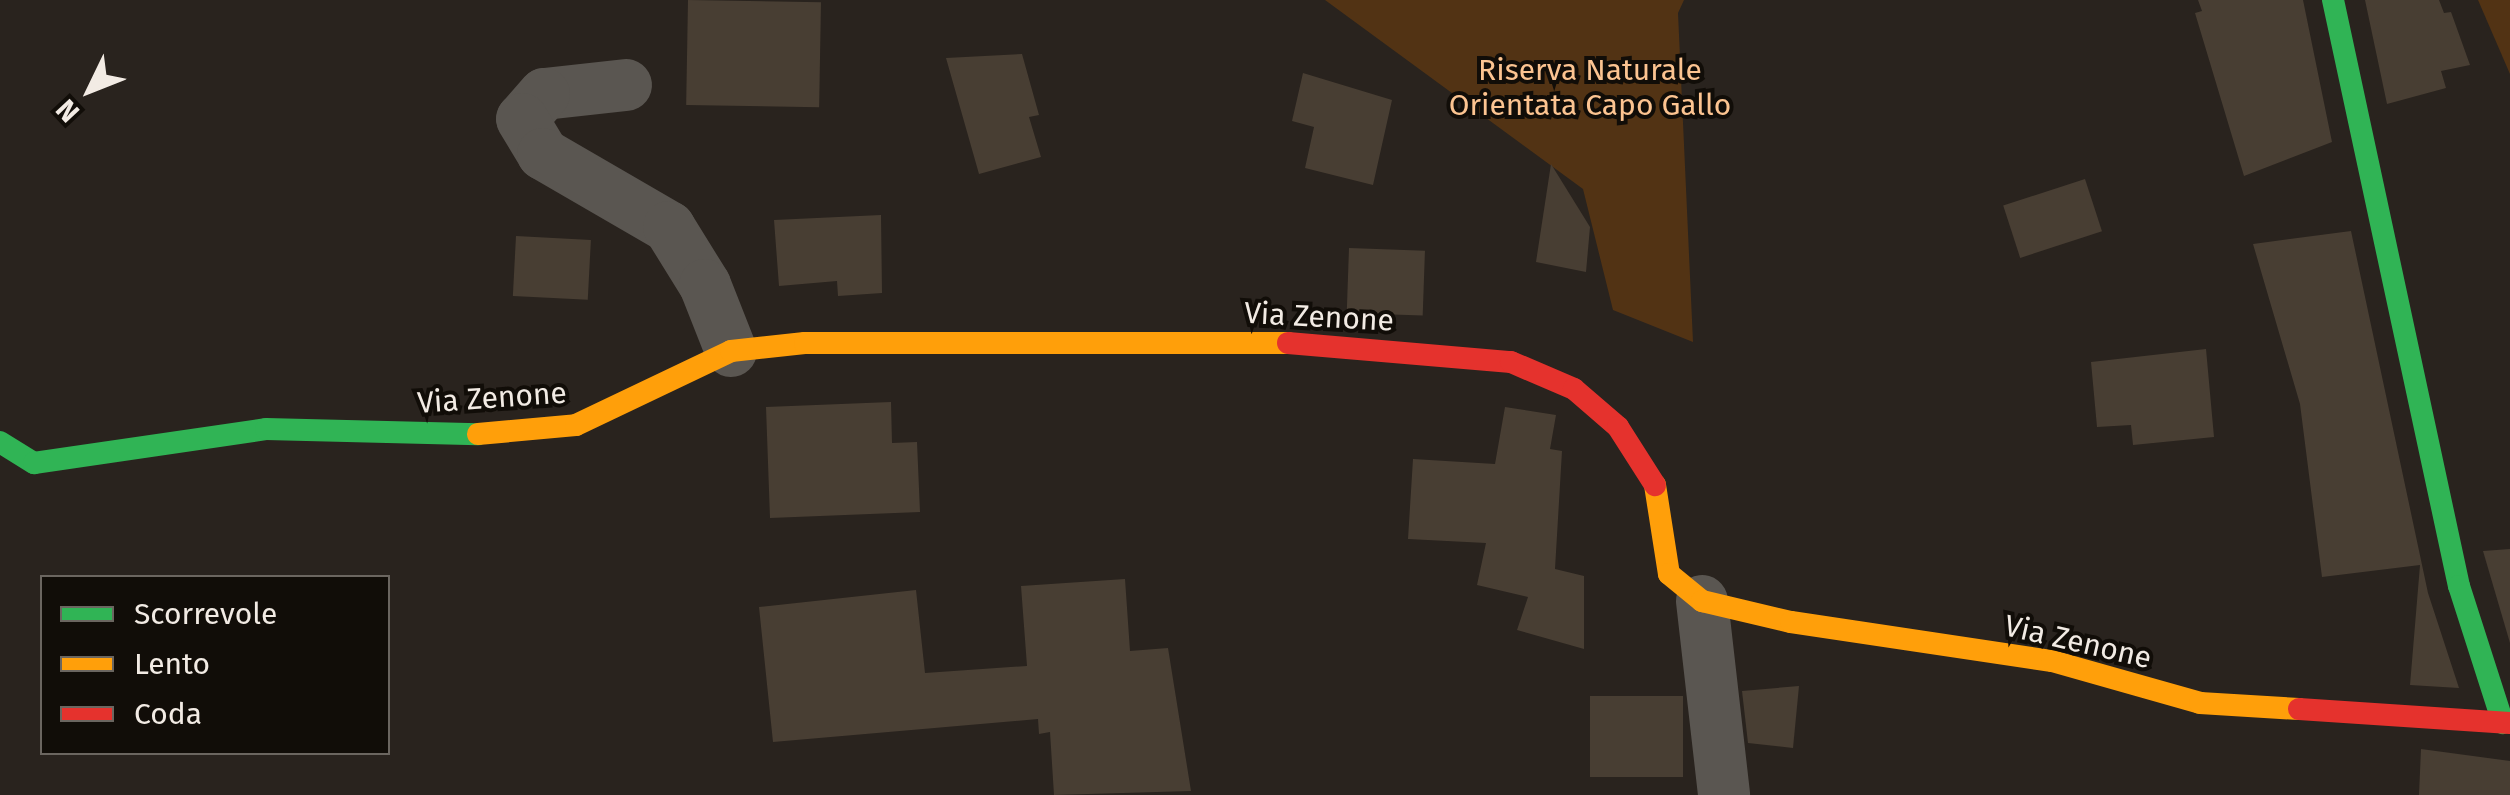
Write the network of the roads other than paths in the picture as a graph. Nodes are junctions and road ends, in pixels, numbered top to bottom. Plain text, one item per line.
1 (2334, 0) edge
2 (626, 85) dead end
3 (731, 352) junction
4 (0, 442) edge
5 (1702, 601) junction
6 (2506, 723) edge
7 (1724, 795) edge

1 - 6 street
2 - 3 street
3 - 4 street, Via Zenone
3 - 5 street, Via Zenone
5 - 6 street, Via Zenone
5 - 7 street

